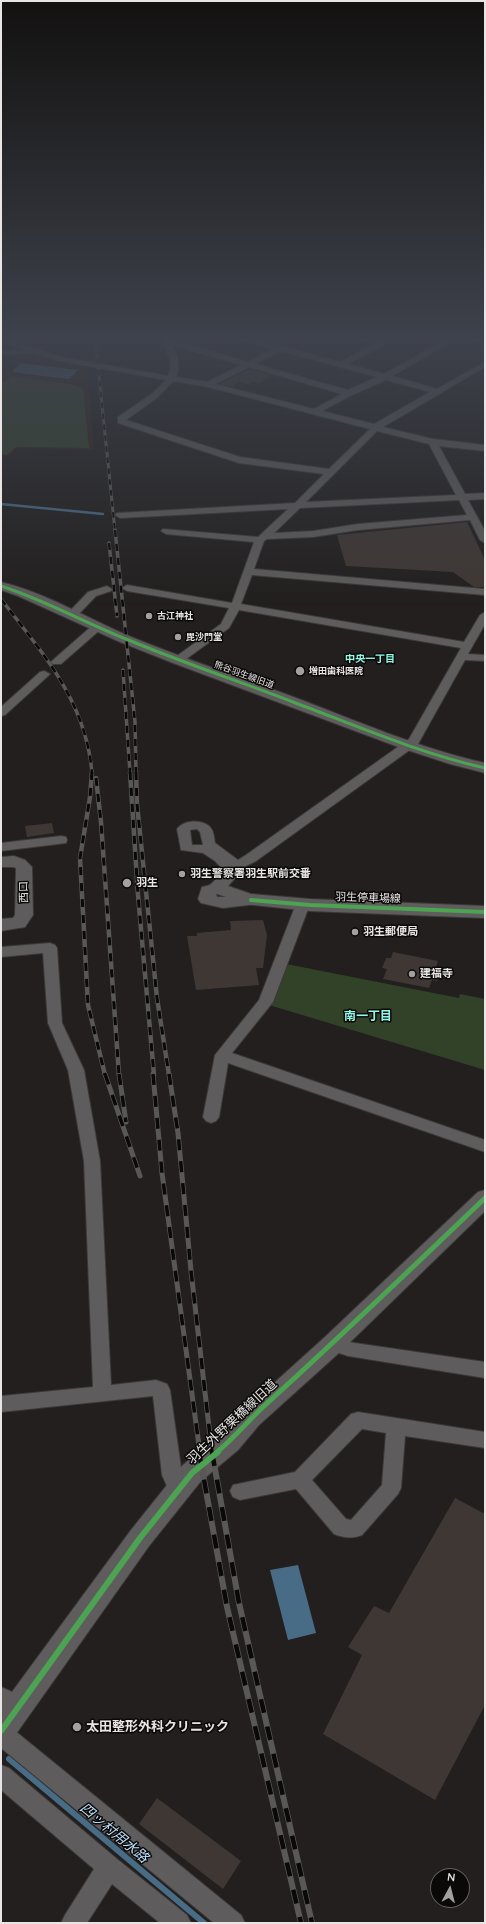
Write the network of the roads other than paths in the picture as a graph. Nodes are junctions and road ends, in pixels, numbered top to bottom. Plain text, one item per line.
1 (139, 427) edge
2 (376, 427) joint
3 (433, 442) junction
4 (485, 448) edge
5 (332, 472) junction
6 (485, 496) edge
7 (463, 498) junction
8 (296, 507) junction
9 (120, 515) dead end
10 (478, 522) edge
11 (166, 531) dead end
12 (262, 538) junction
13 (485, 540) edge
14 (248, 572) junction
15 (1, 586) edge
16 (127, 588) dead end
17 (107, 589) dead end
18 (485, 592) edge
19 (236, 605) junction
20 (72, 615) junction
21 (485, 615) edge
22 (97, 627) junction
23 (468, 646) junction
24 (461, 657) junction
25 (485, 658) edge
26 (178, 660) junction
27 (57, 662) dead end
28 (44, 674) dead end
29 (1, 713) edge
30 (406, 745) junction
31 (485, 768) edge
32 (61, 840) dead end
33 (1, 847) edge
34 (1, 862) edge
35 (235, 869) joint
36 (251, 900) joint
37 (303, 904) junction
38 (485, 912) edge
39 (1, 925) edge
40 (1, 952) edge
41 (222, 1055) junction
42 (211, 1117) dead end
43 (485, 1146) edge
44 (485, 1198) edge
45 (333, 1344) junction
46 (485, 1370) edge
47 (102, 1393) junction
48 (1, 1404) edge
49 (396, 1427) junction
50 (485, 1440) edge
51 (300, 1480) junction
52 (178, 1489) junction
53 (240, 1491) dead end
54 (4, 1720) edge
55 (1, 1776) edge
56 (109, 1867) junction
57 (73, 1923) edge
58 (179, 1923) edge
59 (233, 1923) edge

1 - 5 street
2 - 3 street
2 - 5 street
3 - 4 street
3 - 7 street
5 - 8 street
6 - 7 street
7 - 8 street
7 - 10 street
8 - 9 street
8 - 12 street
10 - 12 street
10 - 13 street
11 - 12 street
12 - 14 street
14 - 18 street
14 - 19 street
15 - 20 street, 熊谷羽生線旧道
16 - 19 street
17 - 20 street
19 - 23 street
19 - 26 street
20 - 22 street, 熊谷羽生線旧道
21 - 23 street
22 - 26 street, 熊谷羽生線旧道
22 - 27 street
23 - 24 street
24 - 25 street
24 - 30 street
26 - 30 street, 熊谷羽生線旧道
28 - 29 street
30 - 31 street, 熊谷羽生線旧道
30 - 35 street
32 - 33 street
34 - 39 street, 西口
35 - 36 street
36 - 37 main road, 羽生停車場線
37 - 38 main road, 羽生停車場線
37 - 41 street
40 - 47 street
41 - 42 street
41 - 43 street
44 - 45 street, 羽生外野栗橋線旧道
45 - 46 street
45 - 52 street, 羽生外野栗橋線旧道
47 - 48 street
47 - 52 street
49 - 50 street
49 - 51 street
49 - 51 street
51 - 53 street
52 - 54 street, 羽生外野栗橋線旧道
54 - 59 street
55 - 56 street
56 - 57 street
56 - 58 street

